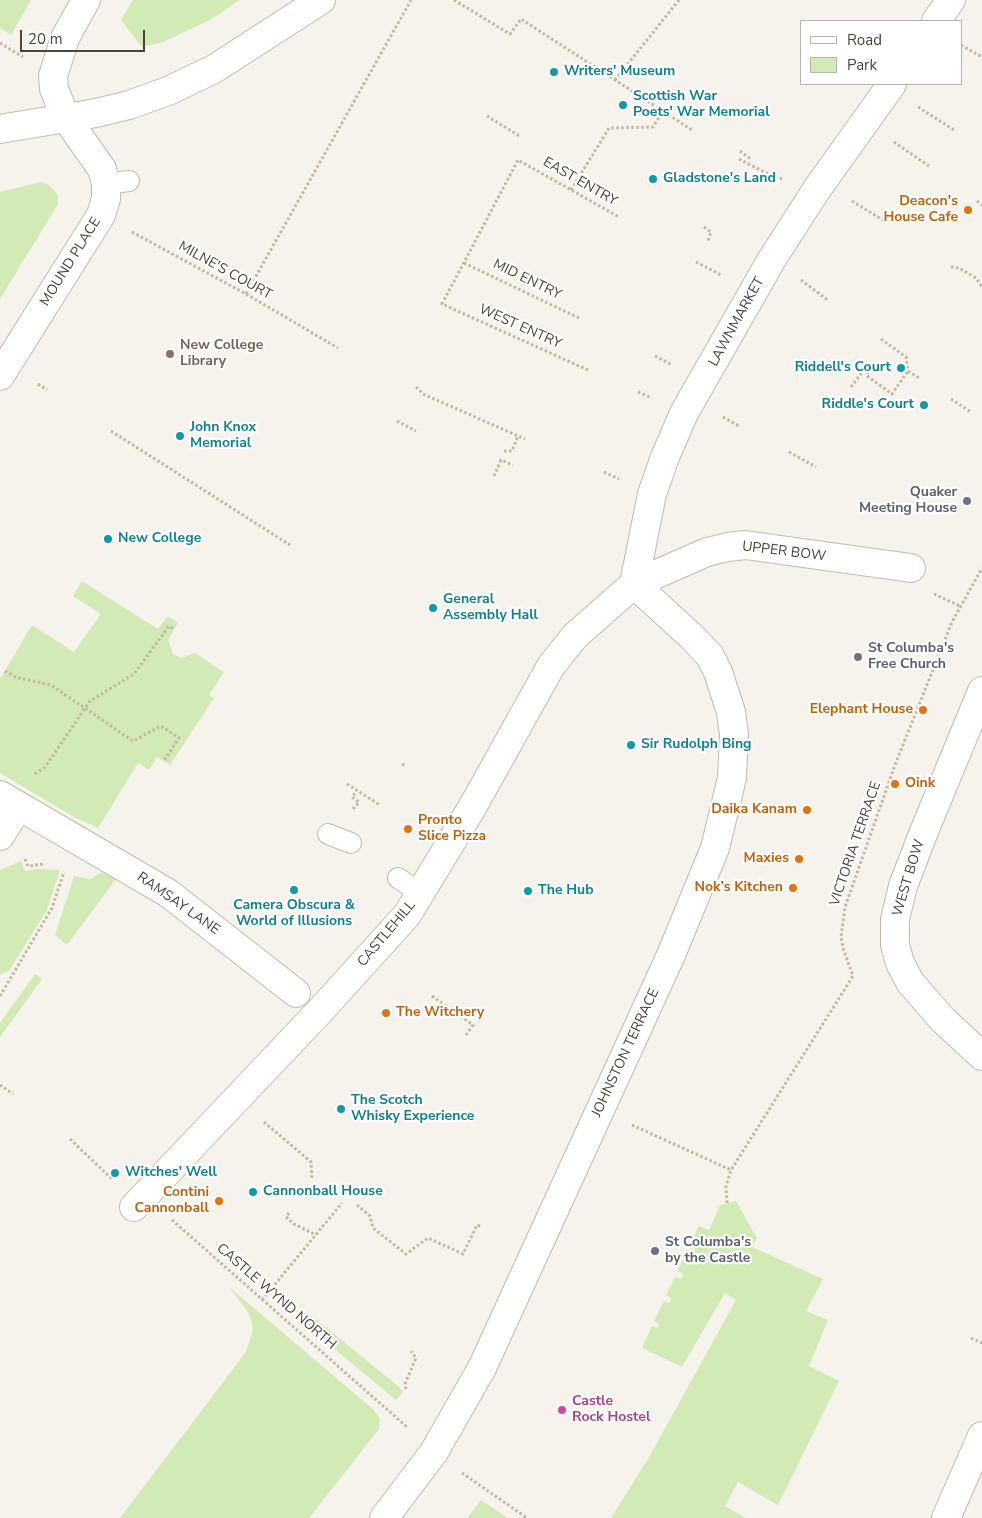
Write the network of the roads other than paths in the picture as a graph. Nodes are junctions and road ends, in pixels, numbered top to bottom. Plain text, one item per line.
1 (86, 0) edge
2 (321, 0) edge
3 (951, 0) edge
4 (937, 20) edge
5 (890, 86) edge
6 (66, 118) junction
7 (0, 129) edge
8 (0, 376) edge
9 (912, 568) dead end
10 (634, 584) junction
11 (982, 690) edge
12 (10, 801) edge
13 (328, 834) dead end
14 (0, 836) edge
15 (351, 844) dead end
16 (320, 1011) junction
17 (982, 1056) edge
18 (140, 1202) road end
19 (982, 1436) edge
20 (384, 1518) edge
21 (946, 1518) edge

1 - 6 street, MOUND PLACE
2 - 6 street
3 - 4 street
5 - 10 street, LAWNMARKET
6 - 7 street
6 - 8 street, MOUND PLACE
9 - 10 street, UPPER BOW
10 - 16 street, CASTLEHILL
10 - 20 street, JOHNSTON TERRACE
11 - 17 street, WEST BOW
12 - 14 street
12 - 16 street, RAMSAY LANE
13 - 15 lane
16 - 18 street, CASTLEHILL
19 - 21 street

